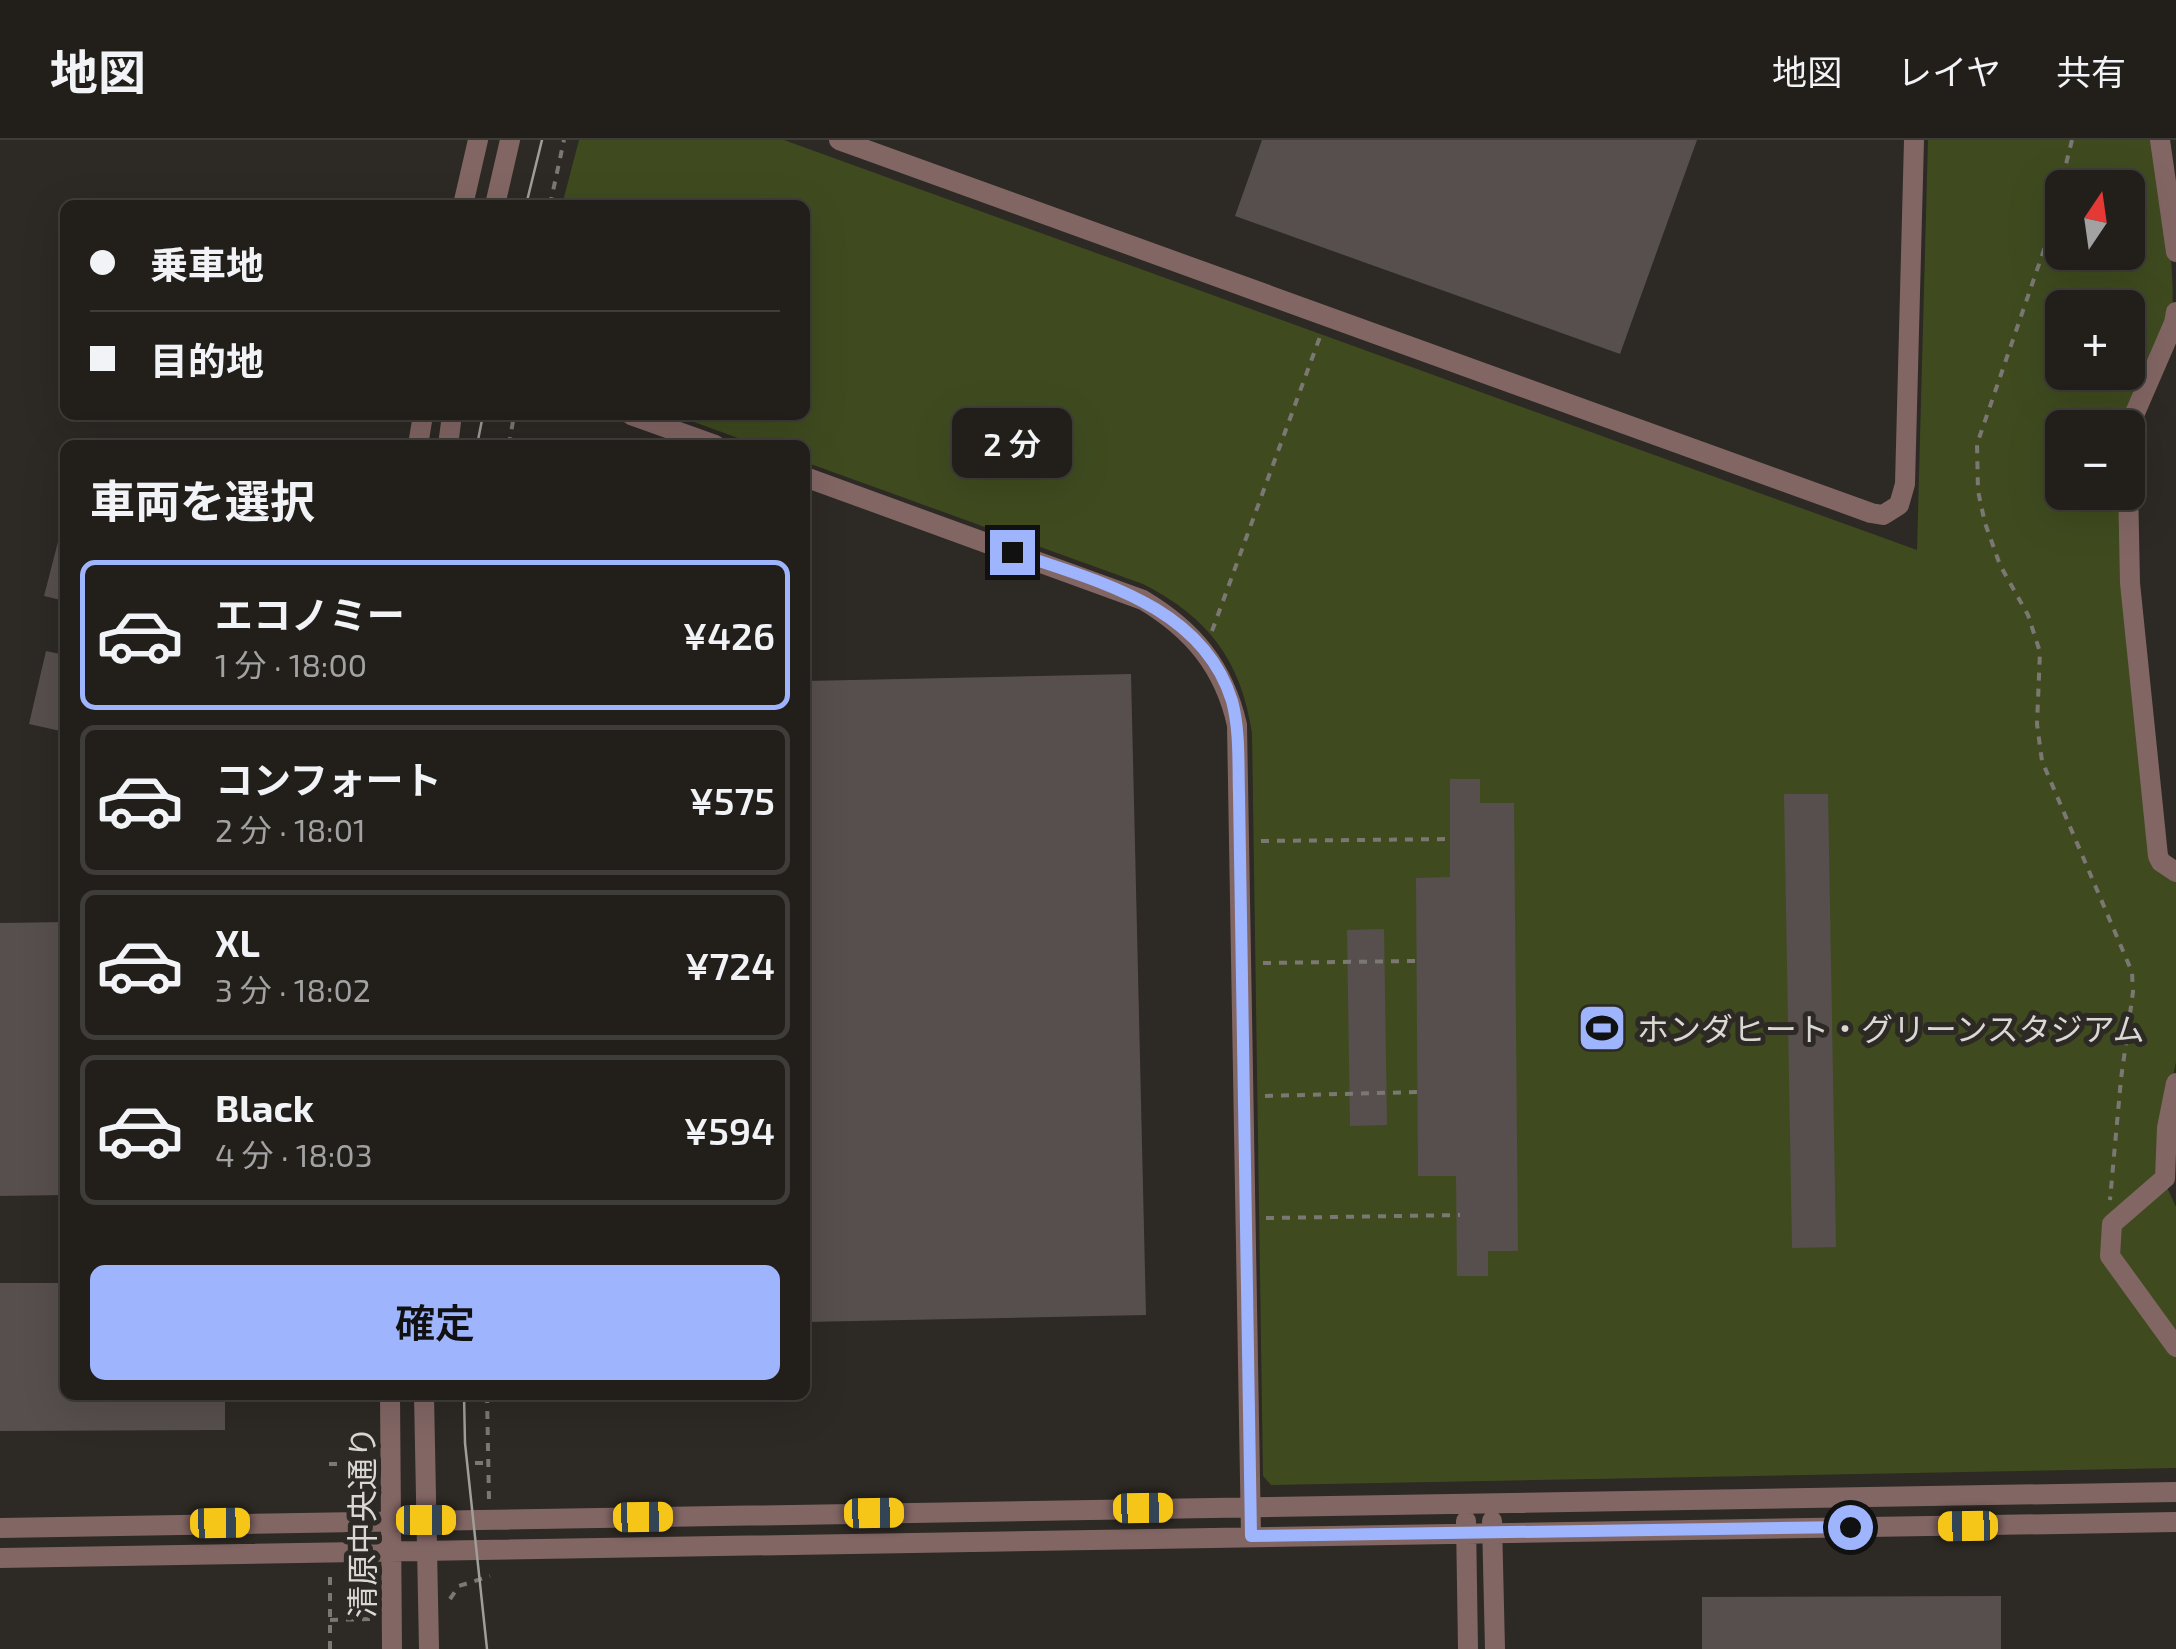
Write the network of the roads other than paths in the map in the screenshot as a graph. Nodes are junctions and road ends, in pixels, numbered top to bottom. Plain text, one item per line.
1 (478, 140) edge
2 (510, 140) edge
3 (838, 140) edge
4 (1914, 140) edge
5 (2160, 140) edge
6 (465, 200) edge
7 (495, 200) edge
8 (2176, 252) edge
9 (2176, 312) edge
10 (2136, 410) edge
11 (645, 420) edge
12 (702, 440) edge
13 (810, 479) edge
14 (2129, 510) edge
15 (2176, 872) edge
16 (2176, 1083) edge
17 (2176, 1347) edge
18 (390, 1400) edge
19 (424, 1400) edge
20 (2176, 1492) edge
21 (1466, 1504) junction
22 (1492, 1504) junction
23 (1250, 1506) junction
24 (391, 1520) junction
25 (426, 1520) junction
26 (2176, 1522) edge
27 (0, 1528) edge
28 (1466, 1532) junction
29 (1493, 1532) junction
30 (1251, 1536) junction
31 (391, 1552) junction
32 (427, 1552) junction
33 (0, 1558) edge
34 (392, 1649) edge
35 (428, 1649) edge
36 (1468, 1649) edge
37 (1495, 1649) edge

1 - 6 street
2 - 7 street
3 - 4 street
5 - 8 street
9 - 10 street
11 - 12 street
13 - 23 street
14 - 15 street
16 - 17 street
18 - 24 street, 清原中央通り
19 - 25 street, 清原中央通り
20 - 22 street
21 - 22 street
21 - 23 street
21 - 28 street
22 - 29 street
23 - 25 street
23 - 30 street
24 - 25 street
24 - 27 street
24 - 31 street, 清原中央通り
25 - 32 street, 清原中央通り
26 - 29 street
28 - 29 street
28 - 30 street
28 - 36 street
29 - 37 street
30 - 32 street
31 - 32 street
31 - 33 street
31 - 34 street, 清原中央通り
32 - 35 street, 清原中央通り

